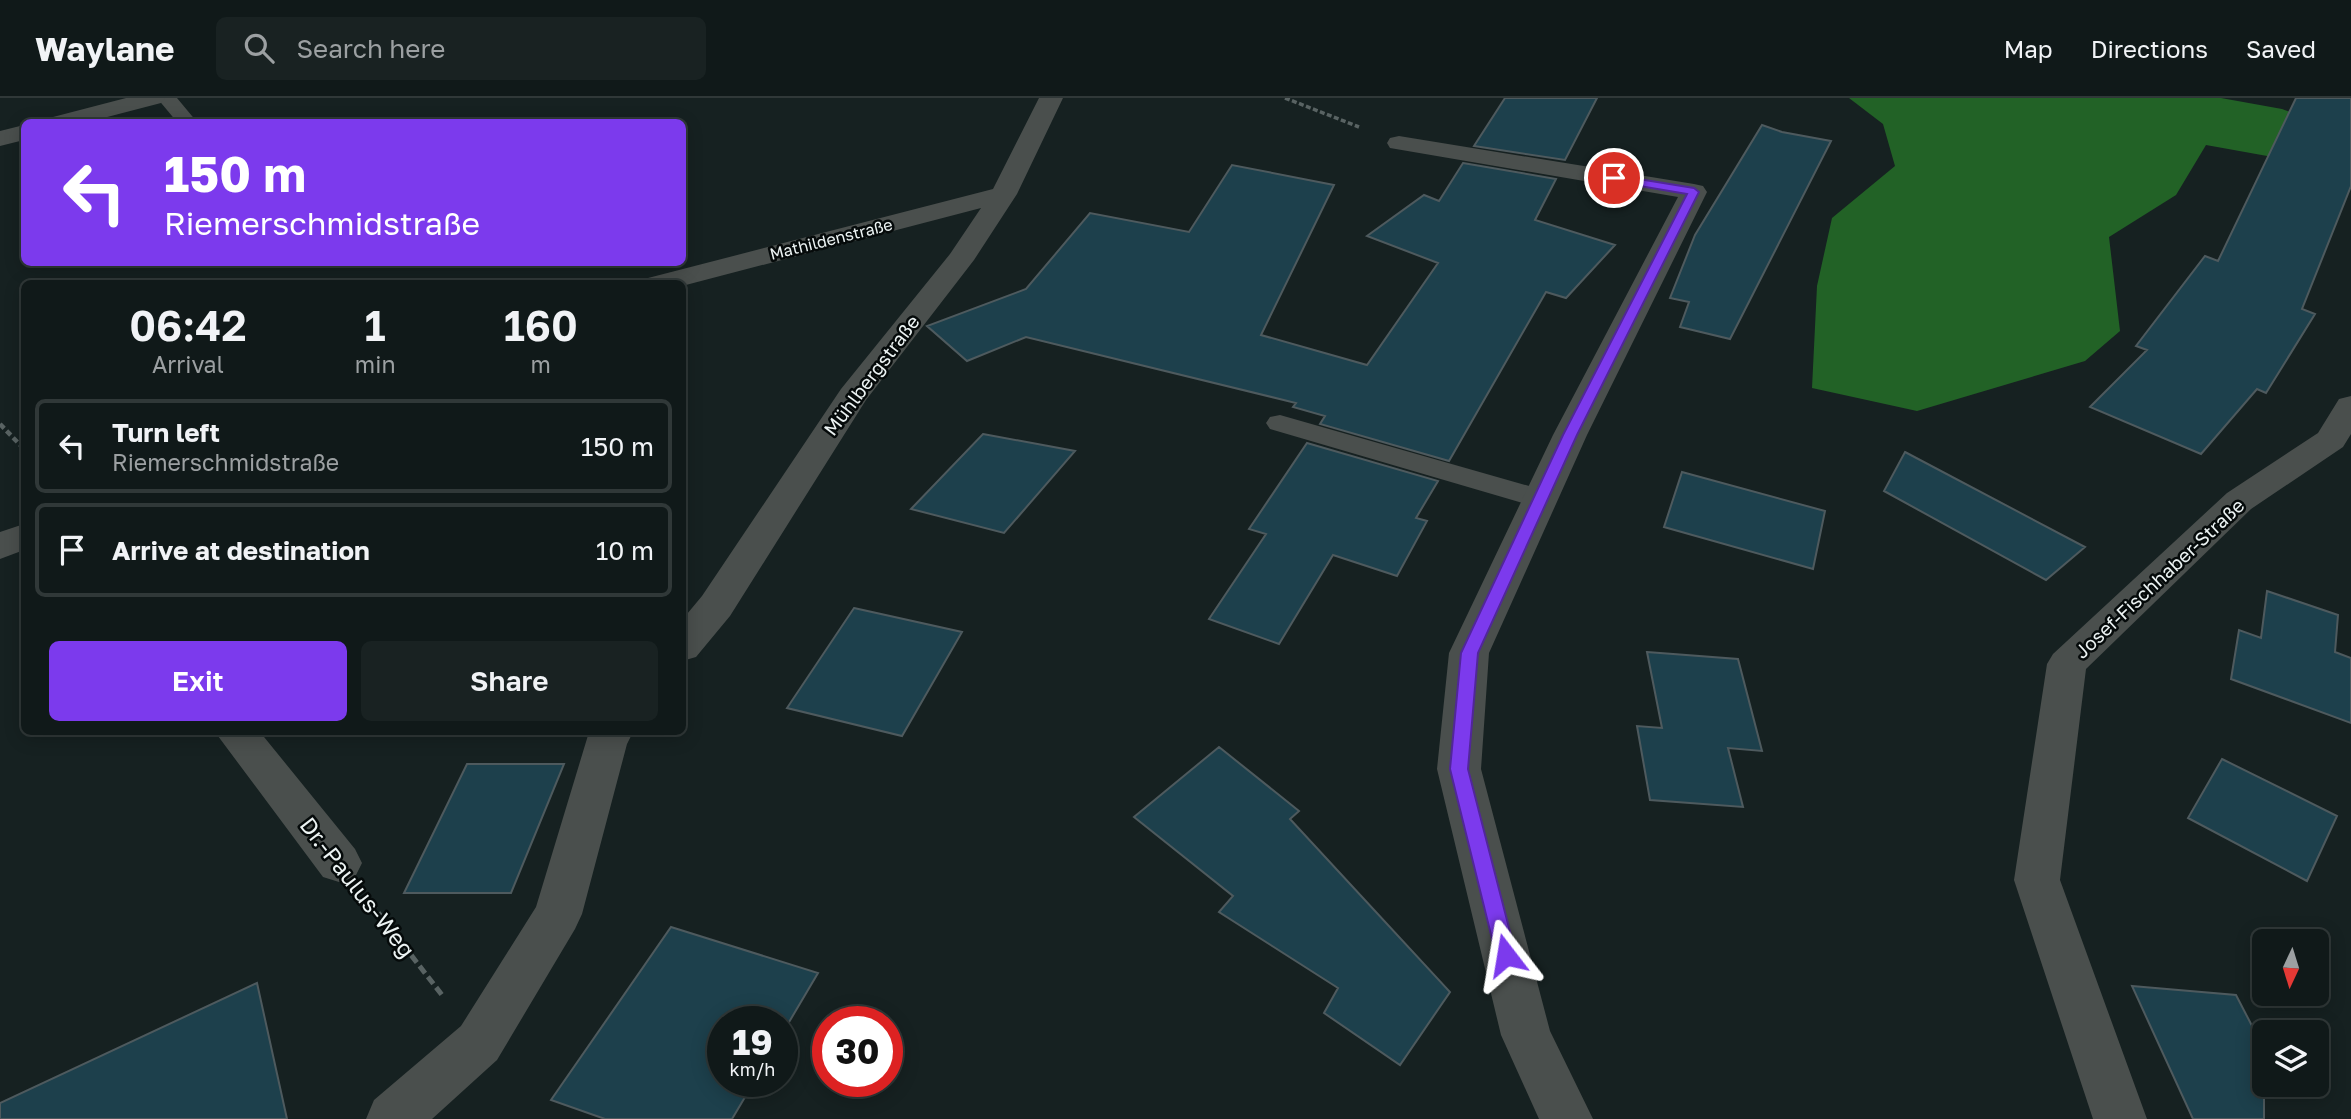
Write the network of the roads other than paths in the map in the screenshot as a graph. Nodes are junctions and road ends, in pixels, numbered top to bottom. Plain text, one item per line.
1 (153, 98) edge
2 (167, 98) edge
3 (1051, 98) edge
4 (73, 119) edge
5 (184, 119) edge
6 (21, 133) edge
7 (0, 139) edge
8 (1399, 143) road end
9 (1004, 194) junction
10 (673, 280) edge
11 (2351, 406) edge
12 (1279, 423) dead end
13 (1540, 499) junction
14 (21, 537) edge
15 (0, 547) edge
16 (686, 642) edge
17 (238, 735) edge
18 (610, 735) edge
19 (339, 863) road end
20 (393, 1119) edge
21 (1566, 1119) edge
22 (2120, 1119) edge

1 - 4 street
2 - 5 lane
3 - 9 street, Mühlbergstraße
6 - 7 street
8 - 13 street
9 - 10 street, Mathildenstraße
9 - 16 street, Mühlbergstraße
11 - 22 street, Josef-Fischhaber-Straße
12 - 13 lane
13 - 21 street
14 - 15 street
17 - 19 street, Dr.-Paulus-Weg
18 - 20 street

